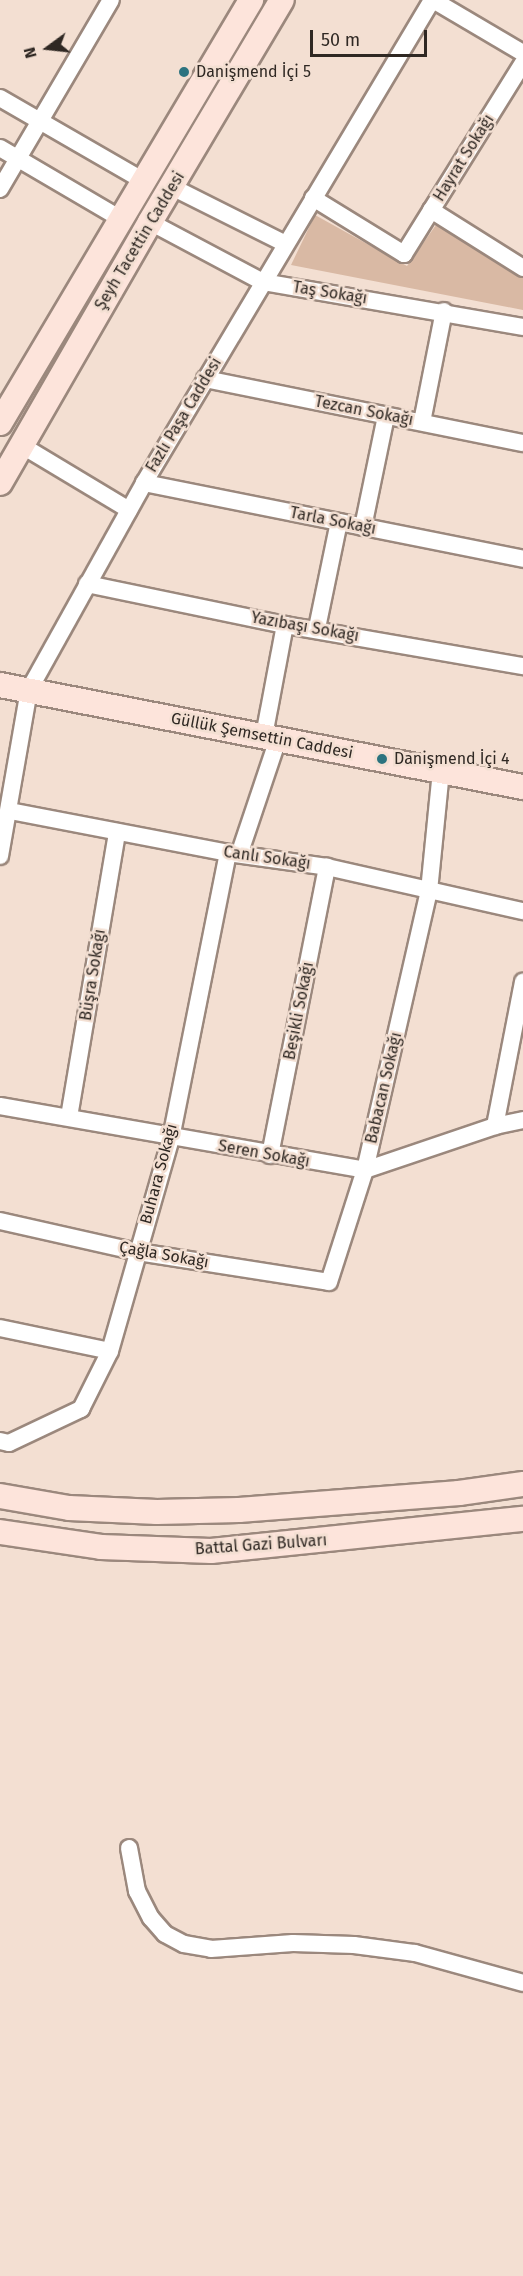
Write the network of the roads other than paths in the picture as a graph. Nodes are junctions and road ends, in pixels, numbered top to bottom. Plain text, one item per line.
1 (111, 0) edge
2 (251, 0) edge
3 (282, 0) edge
4 (433, 0) edge
5 (523, 53) edge
6 (523, 63) edge
7 (0, 98) edge
8 (39, 121) junction
9 (0, 148) edge
10 (17, 159) junction
11 (144, 181) junction
12 (172, 187) junction
13 (0, 189) edge
14 (313, 198) junction
15 (431, 210) junction
16 (121, 219) junction
17 (150, 222) junction
18 (286, 244) junction
19 (522, 264) edge
20 (263, 282) junction
21 (444, 311) junction
22 (523, 327) edge
23 (205, 379) junction
24 (386, 416) junction
25 (422, 422) junction
26 (0, 423) edge
27 (523, 443) edge
28 (21, 445) junction
29 (0, 483) edge
30 (144, 483) junction
31 (129, 510) junction
32 (339, 522) junction
33 (363, 526) junction
34 (523, 559) edge
35 (87, 584) junction
36 (285, 625) junction
37 (317, 628) junction
38 (523, 666) edge
39 (0, 685) edge
40 (29, 690) junction
41 (271, 737) junction
42 (441, 771) junction
43 (6, 785) edge
44 (523, 787) edge
45 (10, 811) junction
46 (117, 832) junction
47 (234, 852) junction
48 (0, 856) edge
49 (327, 867) junction
50 (429, 891) junction
51 (523, 911) edge
52 (523, 982) edge
53 (0, 1106) edge
54 (69, 1117) junction
55 (523, 1120) edge
56 (495, 1125) junction
57 (171, 1138) junction
58 (270, 1155) junction
59 (365, 1170) junction
60 (0, 1221) edge
61 (138, 1252) junction
62 (330, 1282) joint
63 (0, 1328) edge
64 (110, 1351) junction
65 (5, 1442) edge
66 (523, 1485) edge
67 (0, 1496) edge
68 (523, 1519) edge
69 (0, 1532) edge
70 (129, 1848) dead end
71 (523, 1983) edge

1 - 8 street
2 - 11 street, Şeyh Tacettin Caddesi
3 - 12 street, Şeyh Tacettin Caddesi
4 - 5 street
4 - 14 street, Fazlı Paşa Caddesi
6 - 15 street, Hayrat Sokağı
7 - 8 street
8 - 10 street
8 - 11 street
9 - 10 street
10 - 13 street
10 - 16 street
11 - 16 street, Şeyh Tacettin Caddesi
12 - 17 street, Şeyh Tacettin Caddesi
12 - 18 street
14 - 15 street, Hayrat Sokağı
14 - 18 street, Fazlı Paşa Caddesi
15 - 19 street
16 - 26 street, Şeyh Tacettin Caddesi
17 - 20 street, Taş Sokağı
17 - 28 street, Şeyh Tacettin Caddesi
18 - 20 street, Fazlı Paşa Caddesi
20 - 21 street, Taş Sokağı
20 - 23 street, Fazlı Paşa Caddesi
21 - 22 street, Taş Sokağı
21 - 25 street
23 - 24 street, Tezcan Sokağı
23 - 30 street, Fazlı Paşa Caddesi
24 - 25 street, Tezcan Sokağı
24 - 33 street
25 - 27 street, Tezcan Sokağı
28 - 29 street, Şeyh Tacettin Caddesi
28 - 31 street
30 - 31 street, Fazlı Paşa Caddesi
30 - 32 street, Tarla Sokağı
31 - 35 street, Fazlı Paşa Caddesi
32 - 33 street, Tarla Sokağı
32 - 37 street
33 - 34 street, Tarla Sokağı
35 - 36 street, Yazıbaşı Sokağı
35 - 40 street, Fazlı Paşa Caddesi
36 - 37 street, Yazıbaşı Sokağı
36 - 41 street, Buhara Sokağı
37 - 38 street, Yazıbaşı Sokağı
39 - 40 street, Güllük Şemsettin Caddesi
40 - 41 street, Güllük Şemsettin Caddesi
40 - 43 street, Fazlı Paşa Caddesi
41 - 42 street, Güllük Şemsettin Caddesi
41 - 47 street, Buhara Sokağı
42 - 44 street, Güllük Şemsettin Caddesi
42 - 50 street, Babacan Sokağı
43 - 45 street, Fazlı Paşa Caddesi
45 - 46 street, Canlı Sokağı
45 - 48 street, Fazlı Paşa Caddesi
46 - 47 street, Canlı Sokağı
46 - 54 street, Büşra Sokağı
47 - 49 street, Canlı Sokağı
47 - 57 street, Buhara Sokağı
49 - 50 street, Canlı Sokağı
49 - 58 street, Beşikli Sokağı
50 - 51 street, Canlı Sokağı
50 - 59 street, Babacan Sokağı
52 - 56 street
53 - 54 street, Seren Sokağı
54 - 57 street, Seren Sokağı
55 - 56 street, Seren Sokağı
56 - 59 street, Seren Sokağı
57 - 58 street, Seren Sokağı
57 - 61 street, Buhara Sokağı
58 - 59 street, Seren Sokağı
59 - 62 street, Babacan Sokağı
60 - 61 street, Çağla Sokağı
61 - 62 street, Çağla Sokağı
61 - 64 street, Buhara Sokağı
63 - 64 street
64 - 65 street, Buhara Sokağı
66 - 67 street
68 - 69 street, Battal Gazi Bulvarı
70 - 71 street

